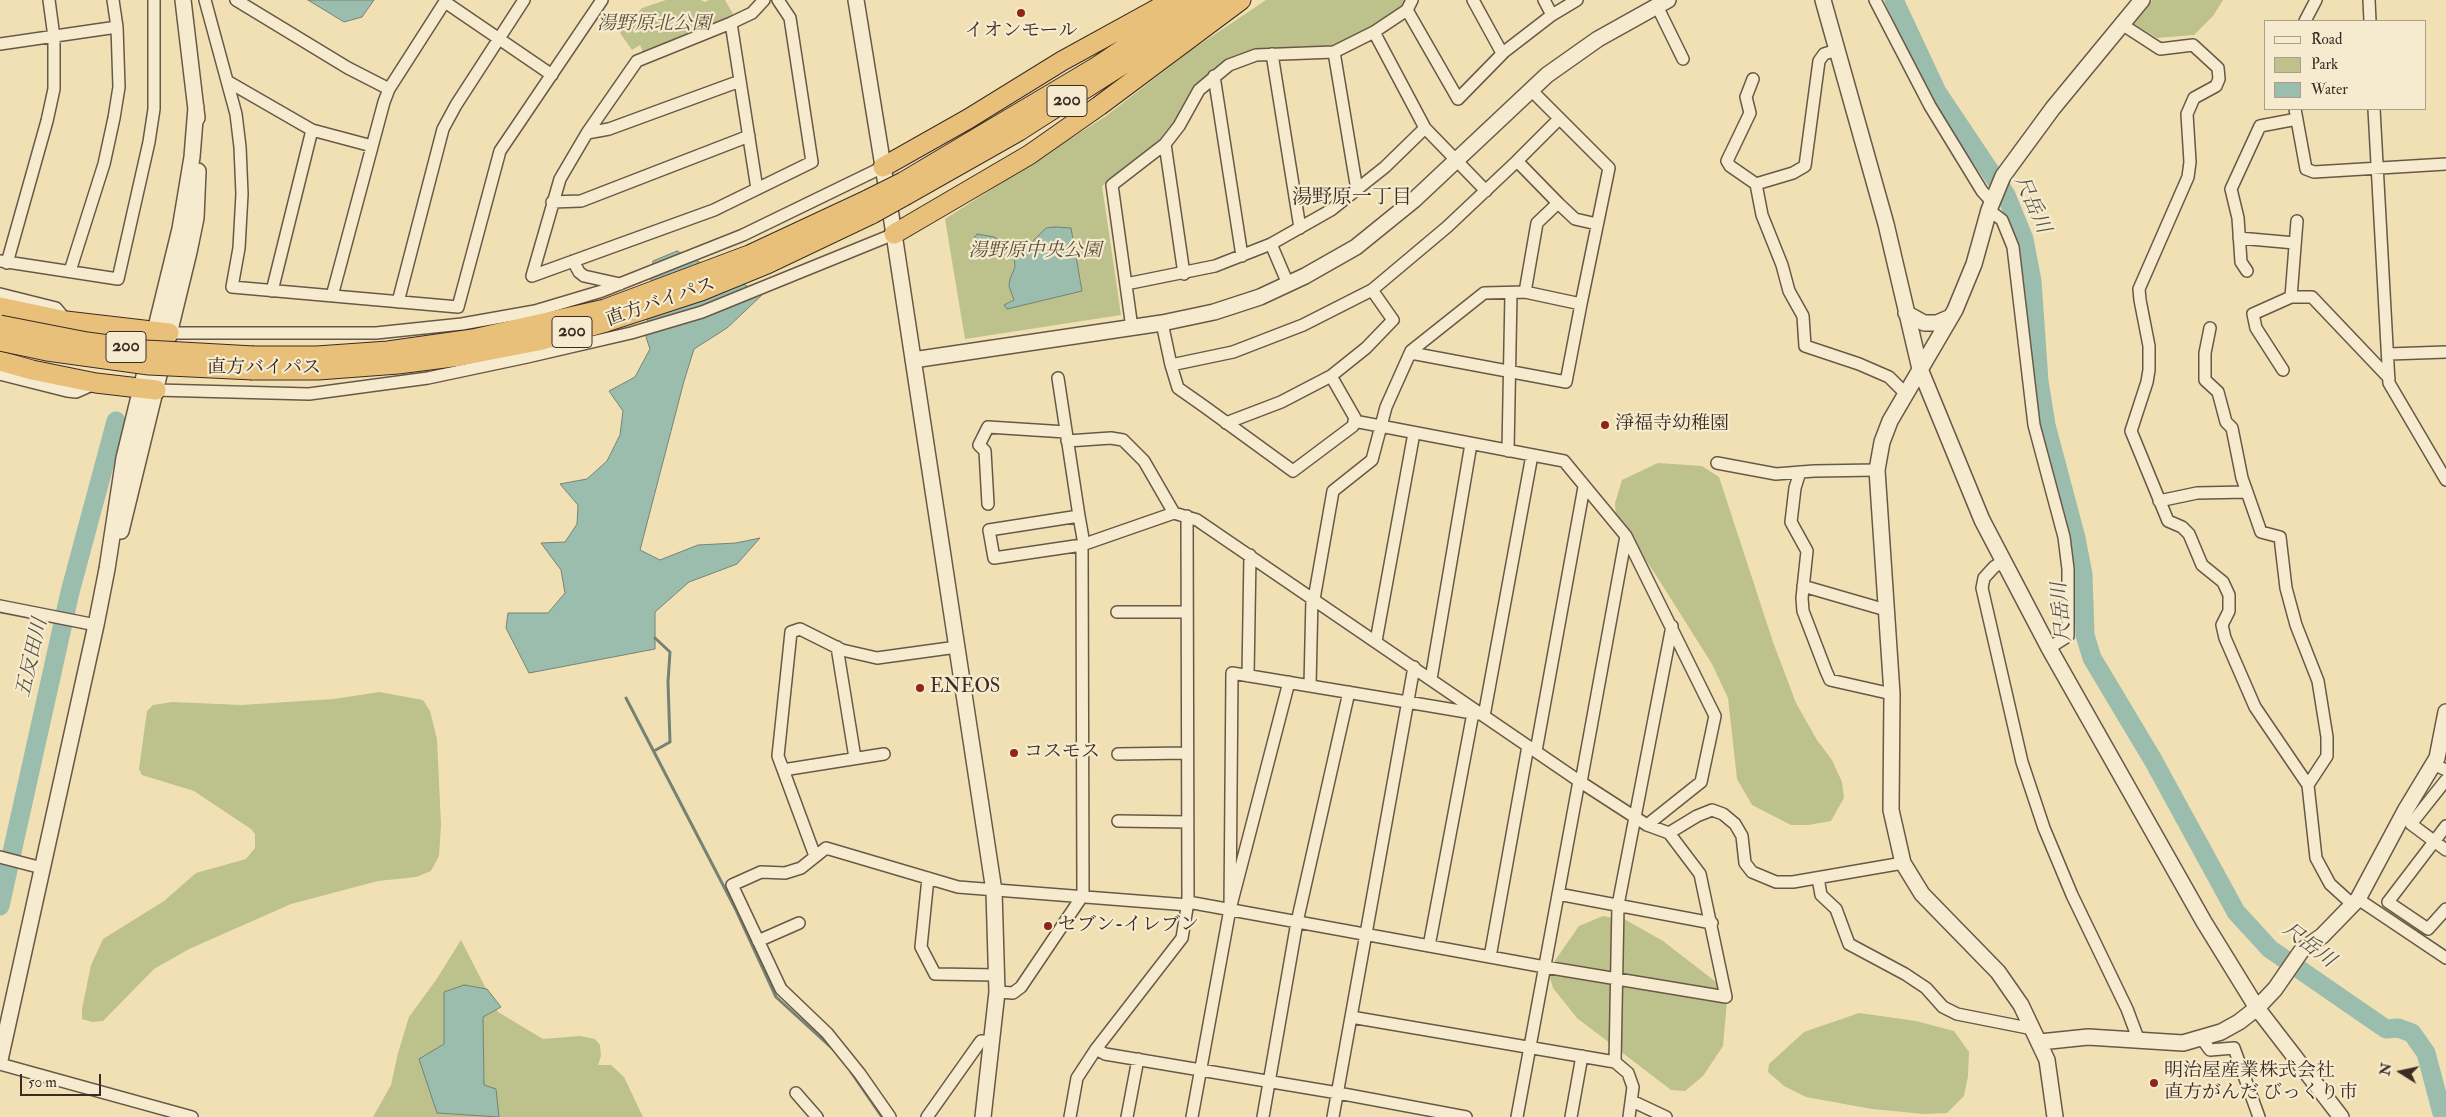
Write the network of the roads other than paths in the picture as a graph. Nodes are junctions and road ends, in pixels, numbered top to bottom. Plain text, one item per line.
1 (48, 0) edge
2 (114, 0) edge
3 (154, 0) edge
4 (182, 0) edge
5 (204, 0) edge
6 (236, 0) edge
7 (524, 0) edge
8 (602, 0) edge
9 (764, 0) edge
10 (778, 0) edge
11 (856, 0) edge
12 (1173, 0) edge
13 (1196, 0) edge
14 (1224, 0) edge
15 (1241, 0) edge
16 (1474, 0) edge
17 (1544, 0) edge
18 (1577, 0) edge
19 (1822, 0) edge
20 (1875, 0) edge
21 (2142, 0) edge
22 (2316, 0) edge
23 (2369, 0) edge
24 (446, 1) edge
25 (1662, 3) edge
26 (1409, 5) edge
27 (1552, 15) junction
28 (2306, 20) edge
29 (2370, 20) edge
30 (731, 23) junction
31 (2123, 25) junction
32 (117, 27) junction
33 (1374, 32) junction
34 (54, 36) junction
35 (498, 38) junction
36 (0, 44) edge
37 (1837, 50) junction
38 (1334, 52) junction
39 (1502, 53) junction
40 (1272, 54) junction
41 (1684, 59) dead end
42 (552, 75) junction
43 (1214, 76) junction
44 (1753, 79) dead end
45 (227, 81) junction
46 (740, 81) junction
47 (389, 89) junction
48 (1530, 89) junction
49 (2374, 110) edge
50 (2296, 114) edge
51 (1559, 119) junction
52 (1426, 128) junction
53 (312, 130) junction
54 (587, 133) junction
55 (749, 136) junction
56 (1165, 144) junction
57 (372, 146) junction
58 (1456, 160) junction
59 (1517, 161) junction
60 (2446, 164) edge
61 (882, 167) junction
62 (2377, 168) junction
63 (1756, 184) junction
64 (757, 189) junction
65 (904, 189) junction
66 (1357, 190) junction
67 (1486, 191) junction
68 (552, 202) junction
69 (1558, 203) junction
70 (1991, 204) junction
71 (2297, 221) dead end
72 (1598, 224) junction
73 (1300, 228) junction
74 (894, 234) junction
75 (2239, 238) junction
76 (2295, 243) junction
77 (1270, 244) junction
78 (1242, 256) junction
79 (573, 261) junction
80 (4, 262) edge
81 (70, 270) junction
82 (2247, 271) dead end
83 (1184, 274) junction
84 (620, 284) junction
85 (1126, 284) junction
86 (1288, 284) junction
87 (1372, 290) junction
88 (272, 291) junction
89 (1525, 292) junction
90 (1511, 293) junction
91 (0, 294) edge
92 (332, 296) junction
93 (2290, 297) junction
94 (398, 302) junction
95 (1581, 304) junction
96 (0, 307) edge
97 (1906, 313) junction
98 (1951, 317) junction
99 (66, 321) junction
100 (1162, 323) junction
101 (0, 325) edge
102 (1132, 328) junction
103 (2210, 328) dead end
104 (162, 332) junction
105 (0, 341) edge
106 (2446, 352) edge
107 (1411, 353) junction
108 (2389, 354) junction
109 (913, 360) junction
110 (0, 361) edge
111 (253, 363) junction
112 (1171, 365) junction
113 (1920, 369) junction
114 (1510, 370) junction
115 (2283, 370) dead end
116 (0, 374) edge
117 (1332, 376) junction
118 (1058, 378) dead end
119 (2389, 378) junction
120 (96, 383) junction
121 (149, 389) junction
122 (1906, 394) junction
123 (1354, 421) junction
124 (1226, 423) junction
125 (1380, 426) junction
126 (1414, 433) junction
127 (1067, 436) junction
128 (1471, 444) junction
129 (1508, 451) junction
130 (1532, 456) junction
131 (1717, 463) dead end
132 (1876, 470) junction
133 (1800, 472) junction
134 (2446, 480) edge
135 (1584, 487) junction
136 (2248, 492) junction
137 (2159, 501) junction
138 (988, 504) dead end
139 (1174, 513) junction
140 (1079, 516) junction
141 (1187, 516) junction
142 (1626, 536) junction
143 (1083, 544) junction
144 (1250, 555) junction
145 (2002, 562) junction
146 (1803, 586) junction
147 (1313, 598) junction
148 (0, 606) edge
149 (1886, 610) junction
150 (1117, 612) dead end
151 (1186, 612) junction
152 (96, 625) junction
153 (1672, 626) junction
154 (1376, 641) junction
155 (957, 647) junction
156 (837, 648) junction
157 (2049, 648) junction
158 (1414, 667) junction
159 (1248, 676) junction
160 (1431, 679) junction
161 (1289, 682) junction
162 (1310, 686) junction
163 (1349, 692) junction
164 (1892, 694) junction
165 (1408, 702) junction
166 (2446, 712) edge
167 (1480, 714) junction
168 (1532, 749) junction
169 (1187, 753) junction
170 (884, 754) dead end
171 (1118, 754) dead end
172 (855, 758) junction
173 (2440, 767) edge
174 (783, 770) junction
175 (2446, 780) edge
176 (1580, 782) junction
177 (2308, 785) junction
178 (1634, 816) junction
179 (1118, 822) dead end
180 (1188, 822) junction
181 (1647, 825) junction
182 (2446, 826) edge
183 (1669, 834) junction
184 (2434, 841) junction
185 (2446, 850) edge
186 (815, 856) junction
187 (0, 857) edge
188 (1903, 863) junction
189 (42, 868) junction
190 (928, 878) junction
191 (1818, 878) junction
192 (994, 891) junction
193 (1558, 894) junction
194 (1083, 895) junction
195 (2355, 902) junction
196 (1188, 903) junction
197 (1618, 905) junction
198 (2446, 909) edge
199 (1230, 910) junction
200 (1297, 922) junction
201 (799, 923) dead end
202 (1712, 923) junction
203 (1366, 934) junction
204 (758, 941) junction
205 (1429, 946) junction
206 (1490, 957) junction
207 (2446, 958) edge
208 (1545, 967) junction
209 (997, 975) junction
210 (1617, 978) junction
211 (998, 992) junction
212 (2258, 1008) junction
213 (1351, 1016) junction
214 (2036, 1035) junction
215 (2202, 1039) junction
216 (992, 1041) junction
217 (2139, 1042) junction
218 (1530, 1047) junction
219 (1096, 1049) junction
220 (1582, 1056) junction
221 (1138, 1059) junction
222 (0, 1062) edge
223 (1615, 1062) junction
224 (1201, 1070) junction
225 (1269, 1081) junction
226 (796, 1093) dead end
227 (1338, 1093) junction
228 (1632, 1101) junction
229 (1403, 1111) edge
230 (1631, 1116) edge
231 (192, 1117) edge
232 (817, 1117) edge
233 (890, 1117) edge
234 (927, 1117) edge
235 (983, 1117) edge
236 (1070, 1117) edge
237 (1128, 1117) edge
238 (1192, 1117) edge
239 (1263, 1117) edge
240 (1333, 1117) edge
241 (1462, 1117) edge
242 (1517, 1117) edge
243 (1570, 1117) edge
244 (1666, 1117) edge
245 (2055, 1117) edge
246 (2259, 1117) edge
247 (2341, 1117) edge

1 - 34 street
2 - 32 street
3 - 81 street
4 - 104 street
5 - 45 street
6 - 47 street
7 - 35 street
8 - 42 street
9 - 30 street
10 - 64 street
11 - 61 street
12 - 61 highway
13 - 65 highway, 直方バイパス / 200
14 - 65 highway, 直方バイパス / 200
15 - 74 highway
16 - 39 street
17 - 27 street
18 - 27 street
19 - 37 street
20 - 70 street
21 - 31 street
22 - 28 street
23 - 29 street
24 - 35 street
24 - 47 street
25 - 41 street
25 - 48 street
26 - 33 street
26 - 39 street
27 - 39 street
30 - 46 street
30 - 54 street
31 - 70 street
31 - 137 street
32 - 34 street
32 - 81 street
33 - 38 street
33 - 52 street
34 - 36 street
34 - 80 street
35 - 42 street
35 - 94 street
37 - 63 street
37 - 97 street
38 - 40 street
38 - 66 street
40 - 43 street
40 - 73 street
42 - 94 street
43 - 56 street
43 - 78 street
44 - 63 street
45 - 53 street
45 - 88 street
46 - 54 street
46 - 55 street
47 - 57 street
48 - 51 street
48 - 58 street
49 - 62 street
50 - 62 street
50 - 75 street
51 - 59 street
51 - 72 street
52 - 58 street
52 - 66 street
53 - 57 street
53 - 88 street
54 - 68 street
55 - 64 street
55 - 68 street
56 - 83 street
56 - 85 street
57 - 92 street
58 - 67 street
58 - 86 street
59 - 67 street
59 - 69 street
60 - 62 street
61 - 74 street
61 - 84 street
62 - 108 street
63 - 122 street
64 - 79 street
65 - 111 highway, 直方バイパス / 200, bridge
66 - 73 street
67 - 87 street
68 - 79 street
69 - 72 street
69 - 89 street
70 - 98 street
70 - 157 street
71 - 76 street
72 - 95 street
73 - 77 street
74 - 109 street
74 - 121 street
75 - 76 street
75 - 82 street
76 - 93 street
77 - 78 street
77 - 86 street
78 - 83 street
79 - 84 street
80 - 81 street
83 - 85 street
84 - 104 street
85 - 102 street
86 - 100 street
87 - 112 street
87 - 117 street
88 - 92 street
89 - 90 street
89 - 95 street
90 - 107 street
90 - 114 street
91 - 99 street
92 - 94 street
93 - 115 street
93 - 119 street
95 - 114 street
96 - 99 highway
97 - 98 street
97 - 113 street
98 - 113 street
99 - 104 highway
100 - 102 street
100 - 112 street
101 - 111 highway, 直方バイパス / 200, bridge
102 - 109 street
103 - 136 street
104 - 121 street
105 - 111 highway, 直方バイパス / 200, bridge
106 - 108 street
107 - 114 street
107 - 125 street
108 - 119 street
109 - 155 street
110 - 120 highway
112 - 124 street
113 - 122 street
113 - 145 street
114 - 129 street
116 - 120 street
117 - 123 street
117 - 124 street
118 - 127 street
119 - 134 street
120 - 121 highway
121 - 152 street
122 - 132 street
123 - 124 street
123 - 125 street
125 - 126 street
125 - 147 street
126 - 128 street
126 - 154 street
127 - 138 street
127 - 139 street
127 - 140 street
128 - 129 street
128 - 160 street
129 - 130 street
130 - 135 street
130 - 167 street
131 - 133 street
132 - 133 street
132 - 149 street
133 - 146 street
135 - 142 street
135 - 168 street
136 - 137 street
136 - 177 street
137 - 177 street
139 - 141 street
139 - 143 street
140 - 143 street
140 - 143 street
141 - 144 street
141 - 151 street
142 - 153 street
142 - 176 street
143 - 194 street
144 - 147 street
144 - 159 street
145 - 157 street
145 - 217 street
146 - 149 street
146 - 164 street
147 - 154 street
147 - 162 street
148 - 152 street
149 - 164 street
150 - 151 street
151 - 169 street
152 - 189 street
153 - 178 street
153 - 181 street
154 - 158 street
155 - 156 street
155 - 192 street
156 - 172 street
156 - 174 street
157 - 212 street
158 - 160 street
158 - 165 street
159 - 161 street
159 - 199 street
160 - 167 street
161 - 162 street
161 - 199 street
162 - 163 street
163 - 165 street
163 - 200 street
164 - 188 street
165 - 167 street
165 - 203 street
166 - 173 street
167 - 168 street
167 - 205 street
168 - 176 street
168 - 206 street
169 - 171 street
169 - 180 street
170 - 172 street
172 - 174 street
173 - 195 street
174 - 186 street
175 - 184 street
176 - 178 street
176 - 193 street
177 - 195 street
178 - 181 street
178 - 197 street
179 - 180 street
180 - 196 street
181 - 183 street
182 - 184 street
183 - 191 street
183 - 202 street
184 - 185 street
184 - 198 street
186 - 190 street
186 - 204 street
187 - 189 street
188 - 191 street
188 - 214 street
189 - 222 street
190 - 192 street
190 - 209 street
191 - 214 street
192 - 194 street
192 - 209 street
193 - 197 street
193 - 208 street
194 - 196 street
194 - 211 street
195 - 207 street
195 - 212 street
196 - 199 street
196 - 219 street
197 - 202 street
197 - 210 street
199 - 200 street
199 - 224 street
200 - 203 street
200 - 225 street
201 - 204 street
202 - 210 street
203 - 205 street
203 - 213 street
204 - 233 street
205 - 206 street
206 - 208 street
208 - 210 street
208 - 218 street
209 - 211 street
210 - 223 street
211 - 216 street
212 - 215 street
212 - 247 street
213 - 218 street
213 - 227 street
214 - 217 street
214 - 245 street
215 - 217 street
215 - 246 street
216 - 234 street
216 - 235 street
218 - 220 street
218 - 242 street
219 - 221 street
219 - 236 street
220 - 223 street
220 - 243 street
221 - 224 street
221 - 237 street
222 - 231 street
223 - 228 street
224 - 225 street
224 - 238 street
225 - 227 street
225 - 239 street
226 - 232 street
227 - 229 street
227 - 240 street
228 - 230 street
228 - 244 street
229 - 241 street

